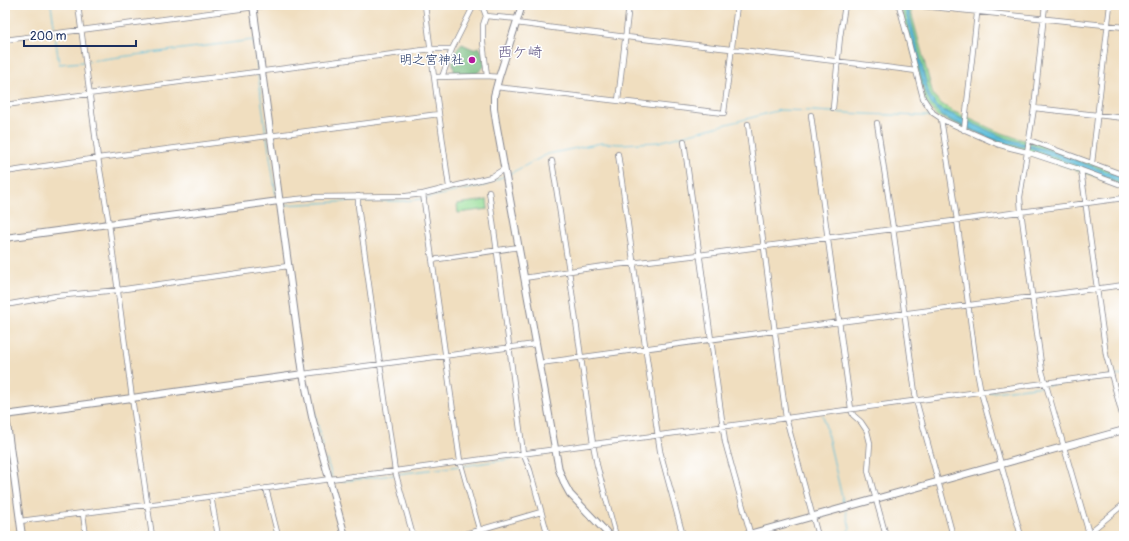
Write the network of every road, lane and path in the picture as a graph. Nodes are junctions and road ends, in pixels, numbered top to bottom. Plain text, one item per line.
1 (78, 5) edge
2 (270, 5) edge
3 (425, 5) edge
4 (474, 5) edge
5 (482, 5) edge
6 (522, 5) edge
7 (629, 5) edge
8 (737, 5) edge
9 (845, 5) edge
10 (899, 5) edge
11 (913, 5) edge
12 (978, 5) edge
13 (1045, 5) edge
14 (1110, 5) edge
15 (253, 6) edge
16 (977, 12) junction
17 (486, 16) junction
18 (1043, 19) junction
19 (517, 21) junction
20 (1108, 25) junction
21 (1124, 27) edge
22 (82, 30) junction
23 (625, 37) junction
24 (5, 40) edge
25 (732, 48) junction
26 (431, 49) junction
27 (452, 49) junction
28 (838, 61) junction
29 (262, 71) junction
30 (916, 71) junction
31 (487, 76) junction
32 (442, 77) junction
33 (499, 77) junction
34 (434, 78) junction
35 (496, 87) junction
36 (90, 94) junction
37 (618, 101) junction
38 (5, 106) edge
39 (833, 108) dead end
40 (1034, 108) junction
41 (439, 114) junction
42 (811, 115) dead end
43 (1098, 115) junction
44 (1124, 118) edge
45 (941, 119) junction
46 (878, 123) dead end
47 (748, 124) dead end
48 (964, 130) junction
49 (270, 136) junction
50 (1029, 140) junction
51 (684, 141) dead end
52 (1027, 152) junction
53 (618, 154) dead end
54 (98, 158) junction
55 (552, 161) dead end
56 (1092, 163) junction
57 (504, 169) junction
58 (1081, 170) junction
59 (5, 172) edge
60 (1124, 175) edge
61 (1124, 186) edge
62 (449, 187) junction
63 (489, 191) dead end
64 (423, 194) junction
65 (358, 196) junction
66 (1124, 198) edge
67 (279, 201) junction
68 (1085, 204) junction
69 (1021, 211) junction
70 (957, 220) junction
71 (109, 224) junction
72 (894, 228) junction
73 (828, 237) junction
74 (5, 238) edge
75 (764, 246) junction
76 (519, 247) junction
77 (496, 251) junction
78 (699, 255) junction
79 (432, 260) junction
80 (634, 262) junction
81 (288, 266) junction
82 (569, 271) junction
83 (524, 278) junction
84 (1124, 285) edge
85 (1097, 288) junction
86 (118, 290) junction
87 (1032, 298) junction
88 (5, 304) edge
89 (968, 306) junction
90 (904, 314) junction
91 (839, 322) junction
92 (775, 332) junction
93 (711, 340) junction
94 (536, 344) junction
95 (509, 348) junction
96 (646, 349) junction
97 (445, 356) junction
98 (581, 358) junction
99 (380, 364) junction
100 (540, 364) junction
101 (303, 374) junction
102 (1111, 374) junction
103 (1046, 382) junction
104 (981, 392) junction
105 (132, 398) junction
106 (916, 400) junction
107 (852, 409) junction
108 (5, 413) edge
109 (786, 418) junction
110 (1124, 422) edge
111 (723, 426) junction
112 (1124, 430) edge
113 (658, 435) junction
114 (593, 444) junction
115 (1063, 447) junction
116 (555, 449) junction
117 (523, 453) junction
118 (8, 458) edge
119 (460, 461) junction
120 (1001, 464) junction
121 (395, 471) junction
122 (330, 479) junction
123 (938, 481) junction
124 (266, 488) junction
125 (211, 496) junction
126 (876, 499) junction
127 (1124, 504) edge
128 (148, 505) junction
129 (541, 512) junction
130 (83, 514) junction
131 (813, 516) junction
132 (20, 521) junction
133 (479, 530) junction
134 (1090, 532) junction
135 (751, 535) edge
136 (22, 536) edge
137 (86, 536) edge
138 (152, 536) edge
139 (218, 536) edge
140 (278, 536) edge
141 (345, 536) edge
142 (413, 536) edge
143 (458, 536) edge
144 (481, 536) edge
145 (548, 536) edge
146 (610, 536) edge
147 (616, 536) edge
148 (683, 536) edge
149 (742, 536) edge
150 (818, 536) edge
151 (886, 536) edge
152 (953, 536) edge
153 (1021, 536) edge
154 (1086, 536) edge

1 - 22 street
2 - 15 street
3 - 26 street
4 - 27 street
5 - 17 street
6 - 19 street
7 - 23 street
8 - 25 street
9 - 28 street
10 - 30 street
11 - 16 street
12 - 16 street
13 - 18 street
14 - 20 street
15 - 22 street
15 - 29 street
16 - 18 street
16 - 48 street
17 - 19 street
17 - 31 street
18 - 20 street
18 - 40 street
19 - 23 street
19 - 33 street
20 - 21 street
20 - 43 street
22 - 24 street
22 - 36 street
23 - 25 street
23 - 37 street
25 - 28 street
25 - 37 street
26 - 27 street
26 - 29 street
26 - 34 street
27 - 32 street
28 - 30 street
28 - 39 street
29 - 36 street
29 - 49 street
30 - 45 street
31 - 32 street
31 - 33 street
32 - 34 street
33 - 35 street
34 - 41 street
35 - 37 street
35 - 57 street
36 - 38 street
36 - 54 street
40 - 43 street
40 - 50 street
41 - 49 street
41 - 62 street
42 - 73 street
43 - 44 street
43 - 56 street
45 - 48 street
45 - 70 street
46 - 72 street
47 - 75 street
48 - 52 street
49 - 54 street
49 - 67 street
50 - 52 street
50 - 56 street
51 - 78 street
52 - 58 street
52 - 69 street
53 - 80 street
54 - 59 street
54 - 71 street
55 - 82 street
56 - 60 street
57 - 62 street
57 - 76 street
58 - 61 street
58 - 68 street
62 - 64 street
63 - 77 street
64 - 65 street
64 - 79 street
65 - 67 street
65 - 99 street
66 - 68 street
67 - 71 street
67 - 81 street
68 - 69 street
68 - 85 street
69 - 70 street
69 - 87 street
70 - 72 street
70 - 89 street
71 - 74 street
71 - 86 street
72 - 73 street
72 - 90 street
73 - 75 street
73 - 91 street
75 - 78 street
75 - 92 street
76 - 77 street
76 - 83 street
77 - 79 street
77 - 95 street
78 - 80 street
78 - 93 street
79 - 97 street
80 - 82 street
80 - 96 street
81 - 86 street
81 - 101 street
82 - 83 street
82 - 98 street
83 - 94 street
84 - 85 street
85 - 87 street
85 - 102 street
86 - 88 street
86 - 105 street
87 - 89 street
87 - 103 street
89 - 90 street
89 - 104 street
90 - 91 street
90 - 106 street
91 - 92 street
91 - 107 street
92 - 93 street
92 - 109 street
93 - 96 street
93 - 111 street
94 - 95 street
94 - 100 street
95 - 97 street
95 - 117 street
96 - 98 street
96 - 113 street
97 - 99 street
97 - 119 street
98 - 100 street
98 - 114 street
99 - 101 street
99 - 121 street
100 - 116 street
101 - 105 street
101 - 122 street
102 - 103 street
102 - 110 street
103 - 104 street
103 - 115 street
104 - 106 street
104 - 120 street
105 - 108 street
105 - 128 street
106 - 107 street
106 - 123 street
107 - 109 street
107 - 126 street
108 - 118 street
109 - 111 street
109 - 131 street
111 - 113 street
111 - 135 street
112 - 115 street
113 - 114 street
113 - 148 street
114 - 116 street
114 - 147 street
115 - 120 street
115 - 134 street
116 - 117 street
116 - 146 street
117 - 119 street
117 - 129 street
118 - 132 street
119 - 121 street
119 - 133 street
120 - 123 street
120 - 153 street
121 - 122 street
121 - 142 street
122 - 124 street
122 - 141 street
123 - 126 street
123 - 152 street
124 - 125 street
124 - 140 street
125 - 128 street
125 - 139 street
126 - 131 street
126 - 151 street
127 - 134 street
128 - 130 street
128 - 138 street
129 - 133 street
129 - 145 street
130 - 132 street
130 - 137 street
131 - 135 street
131 - 150 street
132 - 136 street
133 - 143 street
133 - 144 street
134 - 154 street
135 - 149 street

